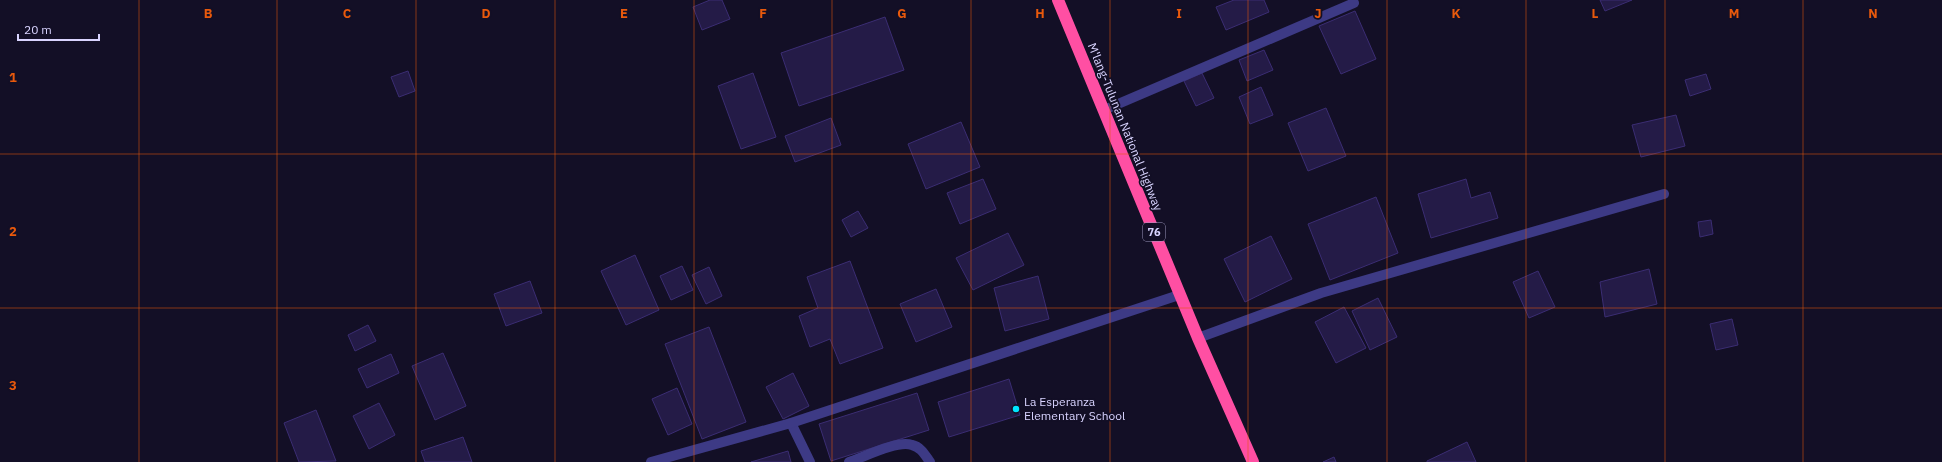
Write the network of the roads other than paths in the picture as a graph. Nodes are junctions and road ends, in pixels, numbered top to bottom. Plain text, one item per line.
1 (1058, 0) edge
2 (1354, 3) dead end
3 (1104, 110) junction
4 (1664, 194) dead end
5 (1179, 294) junction
6 (1198, 338) junction
7 (792, 423) junction
8 (651, 462) edge
9 (810, 462) edge
10 (849, 462) edge
11 (930, 462) edge
12 (1254, 462) edge

1 - 3 highway, M'lang-Tulunan National Highway / 76
2 - 3 street
3 - 5 highway, M'lang-Tulunan National Highway / 76
4 - 6 street
5 - 6 highway, M'lang-Tulunan National Highway / 76
5 - 7 street
6 - 12 highway, M'lang-Tulunan National Highway / 76
7 - 8 street
7 - 9 street
10 - 11 street

